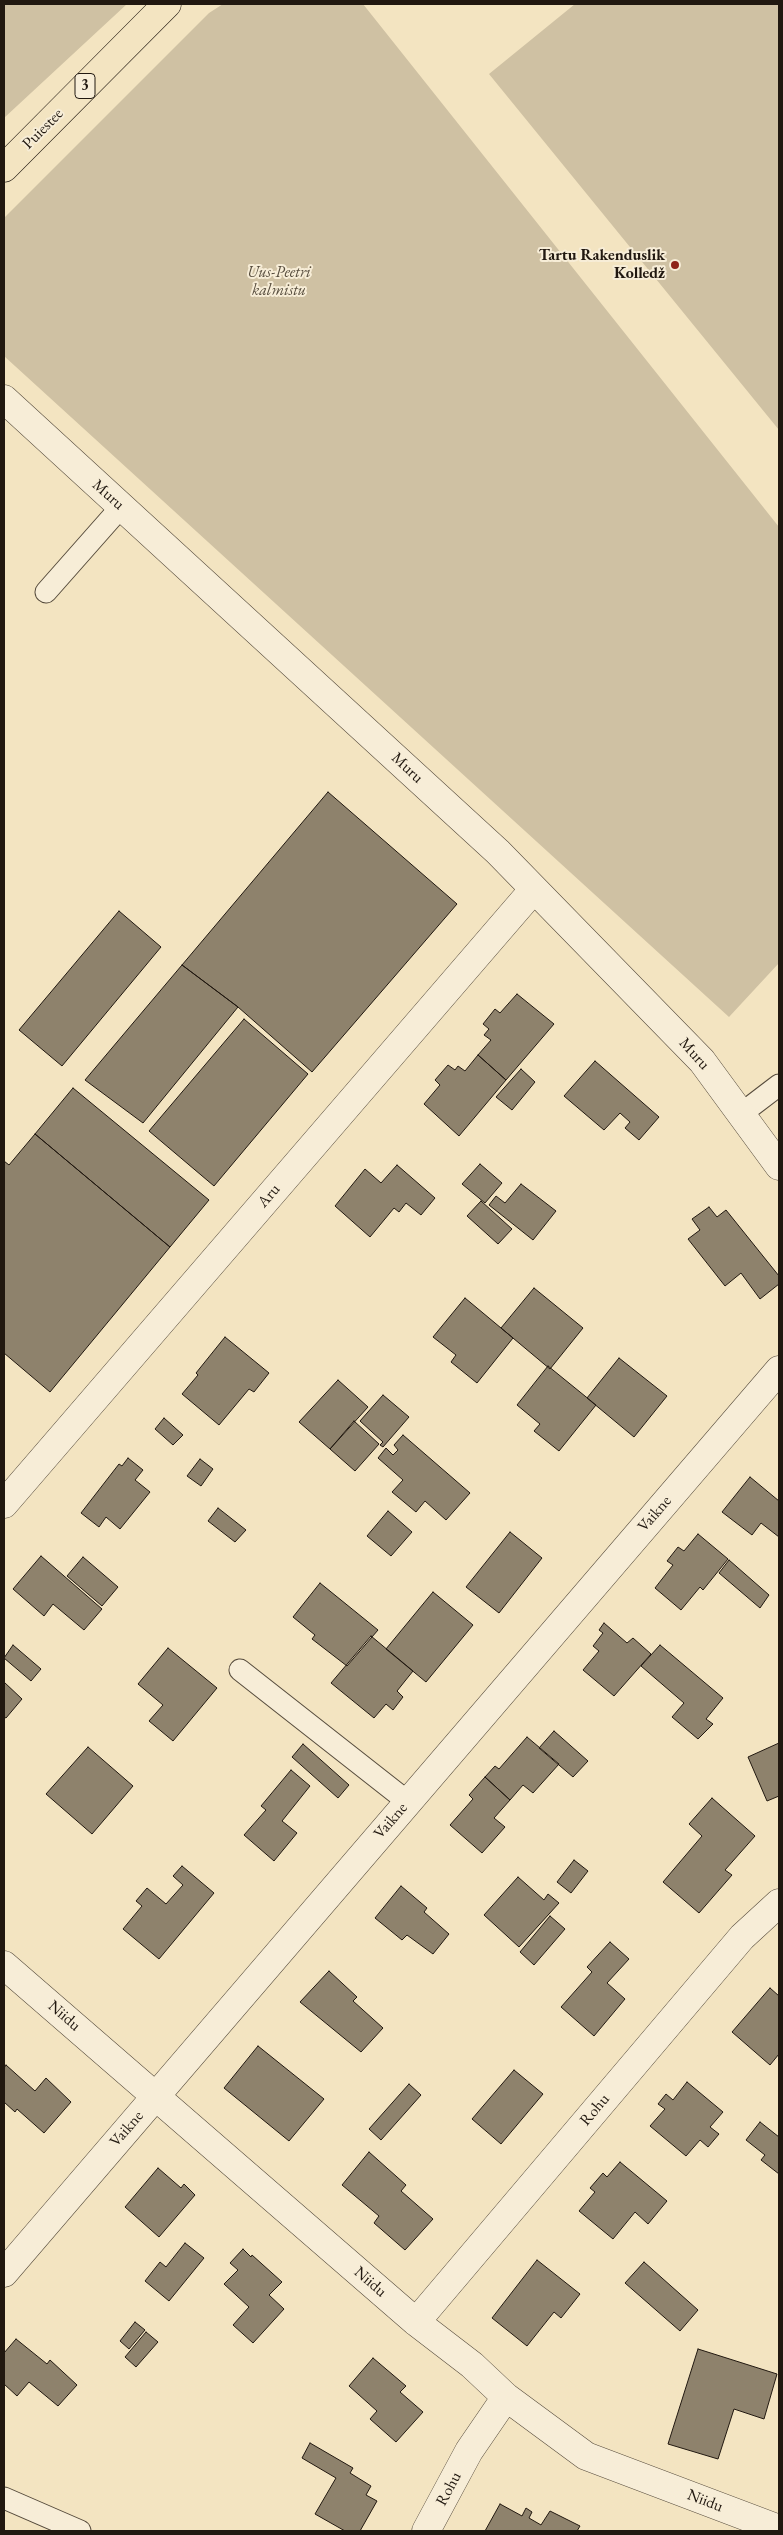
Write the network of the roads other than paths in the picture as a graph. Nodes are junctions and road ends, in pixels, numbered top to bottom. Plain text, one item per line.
1 (167, 4) edge
2 (4, 168) edge
3 (4, 399) edge
4 (121, 507) junction
5 (46, 592) dead end
6 (534, 888) junction
7 (779, 1085) edge
8 (740, 1114) junction
9 (779, 1166) edge
10 (779, 1370) edge
11 (4, 1504) edge
12 (240, 1670) dead end
13 (408, 1802) junction
14 (779, 1903) edge
15 (4, 1964) edge
16 (156, 2095) junction
17 (4, 2273) edge
18 (416, 2322) junction
19 (506, 2397) junction
20 (4, 2498) edge
21 (779, 2529) edge
22 (80, 2531) edge
23 (426, 2531) edge

1 - 2 highway, Puiestee / 3
3 - 4 street, Muru
4 - 5 lane
4 - 6 street, Muru
6 - 8 street, Muru
6 - 11 street, Aru
7 - 8 lane
8 - 9 street, Muru
10 - 13 street, Vaikne
12 - 13 lane
13 - 16 street, Vaikne
14 - 18 street, Rohu
15 - 16 street, Niidu
16 - 17 street, Vaikne
16 - 18 street, Niidu
18 - 19 street, Niidu
19 - 21 street, Niidu
19 - 23 street, Rohu
20 - 22 lane

